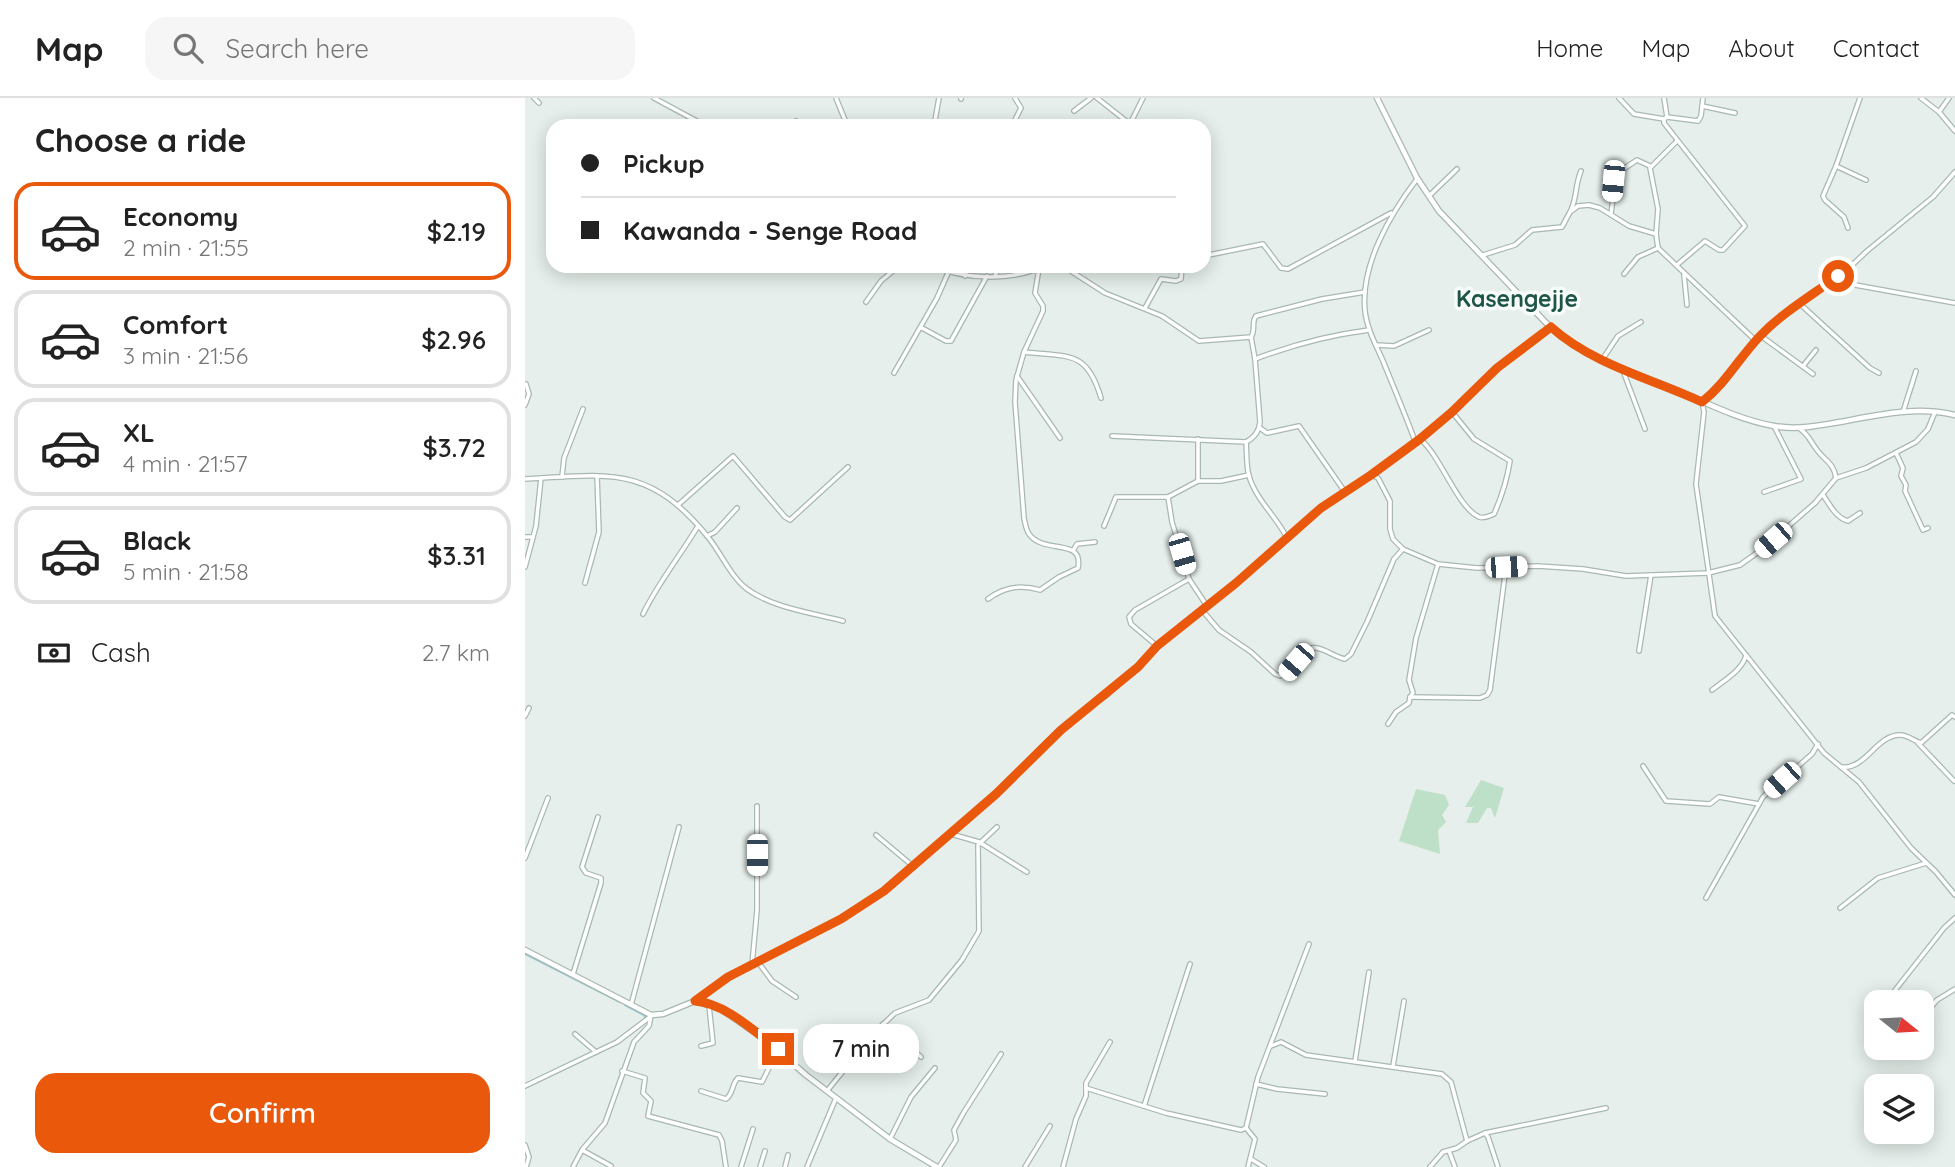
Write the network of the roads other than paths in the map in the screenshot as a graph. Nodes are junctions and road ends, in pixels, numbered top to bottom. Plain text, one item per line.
1 (534, 98) edge
2 (654, 98) edge
3 (836, 98) edge
4 (939, 98) edge
5 (1015, 98) edge
6 (1091, 98) edge
7 (1097, 98) edge
8 (1143, 98) edge
9 (1377, 98) edge
10 (1619, 98) edge
11 (1664, 98) edge
12 (1703, 98) edge
13 (1860, 98) edge
14 (1921, 98) edge
15 (1949, 98) edge
16 (539, 103) dead end
17 (1702, 106) junction
18 (1074, 111) dead end
19 (1939, 112) junction
20 (1735, 113) dead end
21 (1666, 118) junction
22 (693, 119) edge
23 (844, 119) edge
24 (935, 119) edge
25 (1016, 119) edge
26 (1123, 119) edge
27 (1133, 119) edge
28 (1955, 131) edge
29 (1677, 141) junction
30 (1650, 166) junction
31 (1836, 166) junction
32 (1457, 169) dead end
33 (1581, 172) dead end
34 (1955, 172) edge
35 (1417, 178) junction
36 (1866, 180) dead end
37 (1429, 196) junction
38 (1393, 212) junction
39 (1570, 212) junction
40 (1611, 214) junction
41 (1848, 228) dead end
42 (1656, 233) junction
43 (1658, 248) junction
44 (1211, 255) edge
45 (1483, 255) junction
46 (1678, 264) junction
47 (1684, 272) junction
48 (891, 273) edge
49 (948, 273) joint
50 (966, 273) edge
51 (996, 273) edge
52 (1010, 273) edge
53 (1040, 273) edge
54 (1074, 273) edge
55 (1181, 273) edge
56 (1624, 274) dead end
57 (965, 276) junction
58 (987, 276) junction
59 (995, 276) junction
60 (1833, 281) junction
61 (1365, 292) junction
62 (866, 302) dead end
63 (1799, 303) junction
64 (1955, 303) edge
65 (1687, 304) dead end
66 (1145, 308) junction
67 (1641, 322) dead end
68 (922, 327) junction
69 (1551, 327) junction
70 (1369, 330) junction
71 (1429, 330) dead end
72 (1761, 336) junction
73 (1251, 337) junction
74 (1756, 341) junction
75 (1376, 345) junction
76 (1816, 350) dead end
77 (1024, 352) junction
78 (1255, 359) junction
79 (1602, 359) junction
80 (1803, 366) junction
81 (1622, 368) junction
82 (1916, 372) dead end
83 (894, 373) dead end
84 (1879, 373) dead end
85 (1814, 374) dead end
86 (1017, 376) junction
87 (526, 384) edge
88 (1101, 398) dead end
89 (1702, 402) junction
90 (525, 405) edge
91 (583, 409) dead end
92 (1452, 412) junction
93 (1903, 412) junction
94 (1935, 412) junction
95 (1955, 415) edge
96 (1774, 426) junction
97 (1797, 427) junction
98 (1260, 428) junction
99 (1645, 429) dead end
100 (1112, 436) dead end
101 (1060, 438) dead end
102 (1198, 439) junction
103 (1417, 440) junction
104 (1246, 442) junction
105 (1896, 453) junction
106 (848, 467) dead end
107 (1249, 475) junction
108 (1371, 475) junction
109 (597, 476) junction
110 (562, 477) junction
111 (541, 478) junction
112 (1836, 478) junction
113 (525, 479) edge
114 (1198, 481) junction
115 (1345, 492) junction
116 (1764, 492) dead end
117 (1823, 495) junction
118 (1168, 497) junction
119 (678, 505) junction
120 (737, 508) dead end
121 (1860, 513) dead end
122 (698, 526) junction
123 (1104, 526) dead end
124 (1928, 528) dead end
125 (525, 537) edge
126 (533, 537) junction
127 (707, 537) junction
128 (1287, 538) junction
129 (1095, 542) dead end
130 (1074, 549) junction
131 (1403, 549) junction
132 (1438, 564) junction
133 (525, 567) edge
134 (1506, 567) junction
135 (1708, 573) junction
136 (1651, 575) junction
137 (1189, 579) junction
138 (585, 583) dead end
139 (988, 599) dead end
140 (1207, 606) junction
141 (1202, 610) junction
142 (643, 614) dead end
143 (843, 621) dead end
144 (1157, 646) junction
145 (1639, 651) dead end
146 (1746, 655) junction
147 (1711, 690) dead end
148 (1410, 697) junction
149 (529, 708) dead end
150 (1954, 715) edge
151 (525, 716) edge
152 (1388, 724) dead end
153 (1918, 743) junction
154 (1818, 744) junction
155 (1643, 766) dead end
156 (1839, 766) junction
157 (1954, 781) edge
158 (548, 798) dead end
159 (1759, 804) junction
160 (757, 806) dead end
161 (598, 817) dead end
162 (679, 827) dead end
163 (997, 827) dead end
164 (951, 834) junction
165 (876, 835) dead end
166 (979, 842) junction
167 (525, 858) edge
168 (1926, 863) junction
169 (913, 867) junction
170 (1027, 872) dead end
171 (1955, 895) edge
172 (1706, 898) dead end
173 (1840, 908) dead end
174 (1955, 918) edge
175 (1309, 944) dead end
176 (525, 950) edge
177 (758, 962) junction
178 (1190, 964) dead end
179 (752, 965) junction
180 (1369, 972) dead end
181 (573, 974) junction
182 (1955, 989) edge
183 (1895, 990) edge
184 (796, 997) dead end
185 (695, 1001) junction
186 (1404, 1001) dead end
187 (709, 1004) junction
188 (1934, 1004) edge
189 (631, 1005) junction
190 (651, 1016) junction
191 (883, 1024) junction
192 (575, 1034) dead end
193 (1110, 1042) dead end
194 (701, 1046) dead end
195 (861, 1046) junction
196 (1271, 1046) junction
197 (778, 1049) junction
198 (596, 1052) junction
199 (1001, 1054) dead end
200 (921, 1057) dead end
201 (1355, 1061) junction
202 (886, 1063) dead end
203 (1393, 1066) junction
204 (935, 1068) dead end
205 (622, 1071) junction
206 (1256, 1084) junction
207 (525, 1086) edge
208 (1086, 1088) junction
209 (827, 1090) junction
210 (701, 1091) dead end
211 (1325, 1094) dead end
212 (836, 1098) junction
213 (1144, 1106) junction
214 (1606, 1108) dead end
215 (1050, 1126) dead end
216 (1246, 1128) junction
217 (753, 1129) dead end
218 (1485, 1133) junction
219 (890, 1139) junction
220 (1467, 1141) junction
221 (525, 1145) edge
222 (582, 1150) junction
223 (1450, 1151) junction
224 (765, 1152) dead end
225 (788, 1155) dead end
226 (1251, 1159) junction
227 (611, 1166) edge
228 (526, 1167) edge
229 (573, 1167) edge
230 (726, 1167) edge
231 (741, 1167) edge
232 (760, 1167) edge
233 (785, 1167) edge
234 (807, 1167) edge
235 (938, 1167) edge
236 (1025, 1167) edge
237 (1063, 1167) edge
238 (1248, 1167) edge
239 (1264, 1167) edge
240 (1430, 1167) edge
241 (1455, 1167) edge
242 (1498, 1167) edge

1 - 16 street
2 - 22 street
3 - 23 street
4 - 24 street
5 - 25 street
6 - 18 street
7 - 26 street
8 - 27 street
9 - 35 street
10 - 21 street
11 - 21 street
12 - 17 street
13 - 31 street
14 - 19 street
15 - 19 street
17 - 20 street
17 - 21 street
19 - 28 street
21 - 29 street
29 - 30 street
29 - 46 street
30 - 40 street
30 - 42 street
31 - 36 street
31 - 41 street
32 - 37 street
33 - 39 street
34 - 60 street
35 - 37 street
35 - 38 street
37 - 45 street
38 - 44 street
38 - 61 street
39 - 40 street
39 - 45 street
40 - 42 street
42 - 43 street
43 - 46 street
43 - 56 street
45 - 69 street
46 - 47 street
47 - 65 street
47 - 74 street
48 - 62 street
49 - 57 street
49 - 68 street
50 - 57 street
51 - 59 street
52 - 59 street
53 - 77 street
54 - 66 street
55 - 66 street
57 - 58 street
58 - 59 street
58 - 68 street
60 - 63 street
60 - 64 street
61 - 70 street
61 - 73 street
63 - 72 street
63 - 84 street
66 - 73 street
67 - 79 street
68 - 83 street
69 - 79 street
69 - 92 street
70 - 75 street
70 - 78 street
71 - 75 street
72 - 74 street
72 - 80 street
73 - 78 street
74 - 89 street
75 - 103 street
76 - 80 street
77 - 86 street
77 - 88 street
78 - 98 street
79 - 81 street
80 - 85 street
81 - 89 street
81 - 99 street
82 - 93 street
86 - 101 street
86 - 130 street
87 - 90 street
89 - 96 street
89 - 135 street
91 - 110 street
92 - 103 street
92 - 103 street
93 - 94 street
93 - 97 street
94 - 95 street
94 - 105 street
96 - 97 street
96 - 116 street
97 - 112 street
98 - 104 street
98 - 115 street
100 - 102 street
102 - 104 street
102 - 114 street
103 - 108 street
104 - 107 street
105 - 112 street
105 - 124 street
106 - 119 street
107 - 114 street
107 - 128 street
108 - 115 street
108 - 131 street
109 - 110 street
109 - 119 street
109 - 138 street
110 - 111 street
111 - 113 street
111 - 126 street
112 - 117 street
114 - 118 street
115 - 128 street
117 - 121 street
117 - 135 street
118 - 123 street
118 - 137 street
119 - 122 street
120 - 127 street
122 - 127 street
122 - 142 street
125 - 126 street
126 - 133 street
127 - 143 street
128 - 140 street
129 - 130 street
130 - 139 street
131 - 132 street
131 - 141 street
132 - 134 street
132 - 148 street
134 - 136 street
134 - 148 street
135 - 136 street
135 - 146 street
136 - 145 street
137 - 140 street
137 - 144 street
140 - 141 street
141 - 144 street
144 - 164 street
146 - 147 street
146 - 154 street
148 - 152 street
149 - 151 street
150 - 153 street
153 - 156 street
153 - 157 street
154 - 156 street
154 - 159 street
155 - 159 street
156 - 168 street
158 - 167 street
159 - 172 street
160 - 179 street
161 - 181 street
162 - 189 street
163 - 166 street
164 - 166 street
164 - 169 street
165 - 169 street
166 - 170 street
166 - 191 street
168 - 171 street
168 - 173 street
169 - 177 street
174 - 183 street
175 - 196 street
176 - 181 street
177 - 179 street
177 - 184 street
178 - 213 street
179 - 185 street
180 - 201 street
181 - 189 street
182 - 188 street
185 - 187 street
185 - 190 street
186 - 203 street
187 - 194 street
187 - 197 street
189 - 190 street
190 - 198 street
190 - 205 street
191 - 195 street
191 - 200 street
192 - 198 street
193 - 208 street
195 - 202 street
195 - 209 street
196 - 201 street
196 - 206 street
197 - 209 street
197 - 210 street
198 - 207 street
199 - 235 street
201 - 203 street
203 - 220 street
204 - 219 street
205 - 222 street
205 - 230 street
206 - 211 street
206 - 216 street
208 - 213 street
208 - 237 street
209 - 212 street
212 - 219 street
212 - 234 street
213 - 216 street
214 - 218 street
215 - 236 street
216 - 226 street
217 - 231 street
218 - 220 street
218 - 242 street
219 - 235 street
220 - 223 street
221 - 228 street
222 - 227 street
222 - 229 street
223 - 240 street
223 - 241 street
224 - 232 street
225 - 233 street
226 - 238 street
226 - 239 street

